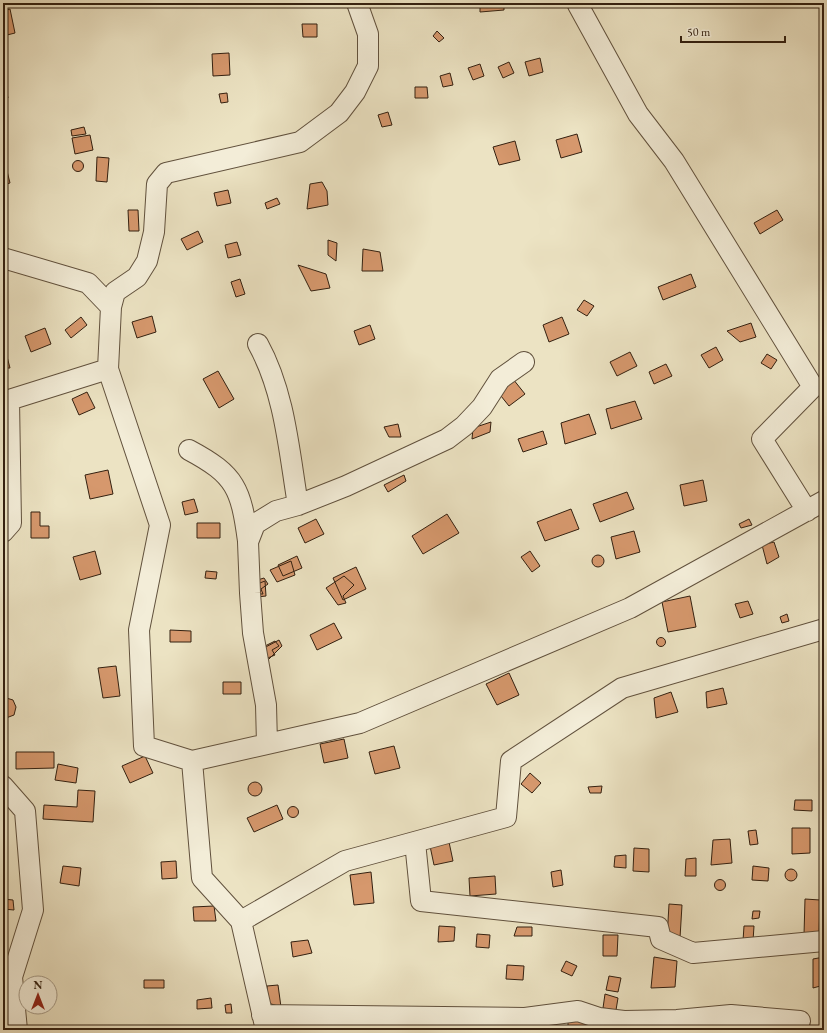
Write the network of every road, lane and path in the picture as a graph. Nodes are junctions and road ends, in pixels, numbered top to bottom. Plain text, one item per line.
1 (357, 3) edge
2 (579, 4) edge
3 (3, 258) edge
4 (111, 307) junction
5 (258, 344) dead end
6 (524, 362) dead end
7 (108, 369) junction
8 (189, 450) dead end
9 (824, 501) edge
10 (298, 505) junction
11 (807, 511) junction
12 (3, 532) edge
13 (248, 542) junction
14 (824, 628) edge
15 (267, 744) junction
16 (192, 761) junction
17 (3, 786) edge
18 (415, 842) junction
19 (241, 921) junction
20 (824, 941) edge
21 (800, 1020) dead end
22 (264, 1022) edge
23 (17, 1030) edge

1 - 4 street
2 - 11 street
3 - 4 street
4 - 7 street
5 - 10 street
6 - 10 street
7 - 12 street
7 - 16 street
8 - 13 street
9 - 11 street
10 - 13 street
11 - 15 street
13 - 15 street
14 - 18 street
15 - 16 street
16 - 19 street
17 - 23 street
18 - 19 street
18 - 20 street
19 - 22 street
21 - 22 street

